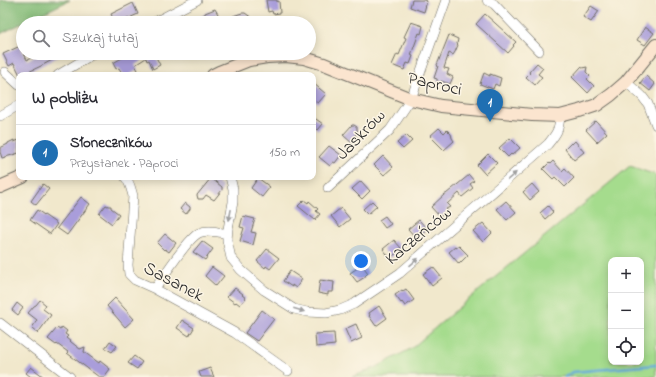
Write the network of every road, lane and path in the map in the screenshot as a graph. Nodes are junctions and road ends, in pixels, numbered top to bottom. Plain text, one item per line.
1 (197, 0) edge
2 (446, 0) edge
3 (487, 0) edge
4 (166, 16) edge
5 (656, 45) edge
6 (539, 51) dead end
7 (83, 60) edge
8 (249, 60) edge
9 (311, 60) edge
10 (6, 72) dead end
11 (63, 72) edge
12 (220, 72) edge
13 (16, 82) edge
14 (626, 82) junction
15 (411, 99) junction
16 (16, 107) edge
17 (0, 116) edge
18 (560, 116) junction
19 (656, 125) edge
20 (17, 180) edge
21 (128, 180) edge
22 (231, 180) edge
23 (0, 187) edge
24 (328, 188) dead end
25 (227, 234) junction
26 (155, 289) junction
27 (0, 323) edge
28 (288, 371) dead end
29 (66, 376) edge

1 - 4 street
2 - 15 street, Jaskrów
3 - 6 street
5 - 14 street, Paproci
7 - 11 street
8 - 12 street, Paproci
9 - 15 street, Paproci
10 - 13 street
14 - 18 street, Paproci
14 - 19 street
15 - 18 street, Paproci
15 - 24 street, Jaskrów
16 - 17 street
25 -> 18 street, Kaczeńców
20 - 23 street
21 - 26 street, Sasanek
22 -> 25 street, Kaczeńców
25 - 26 street
26 - 28 street, Sasanek
27 - 29 street

